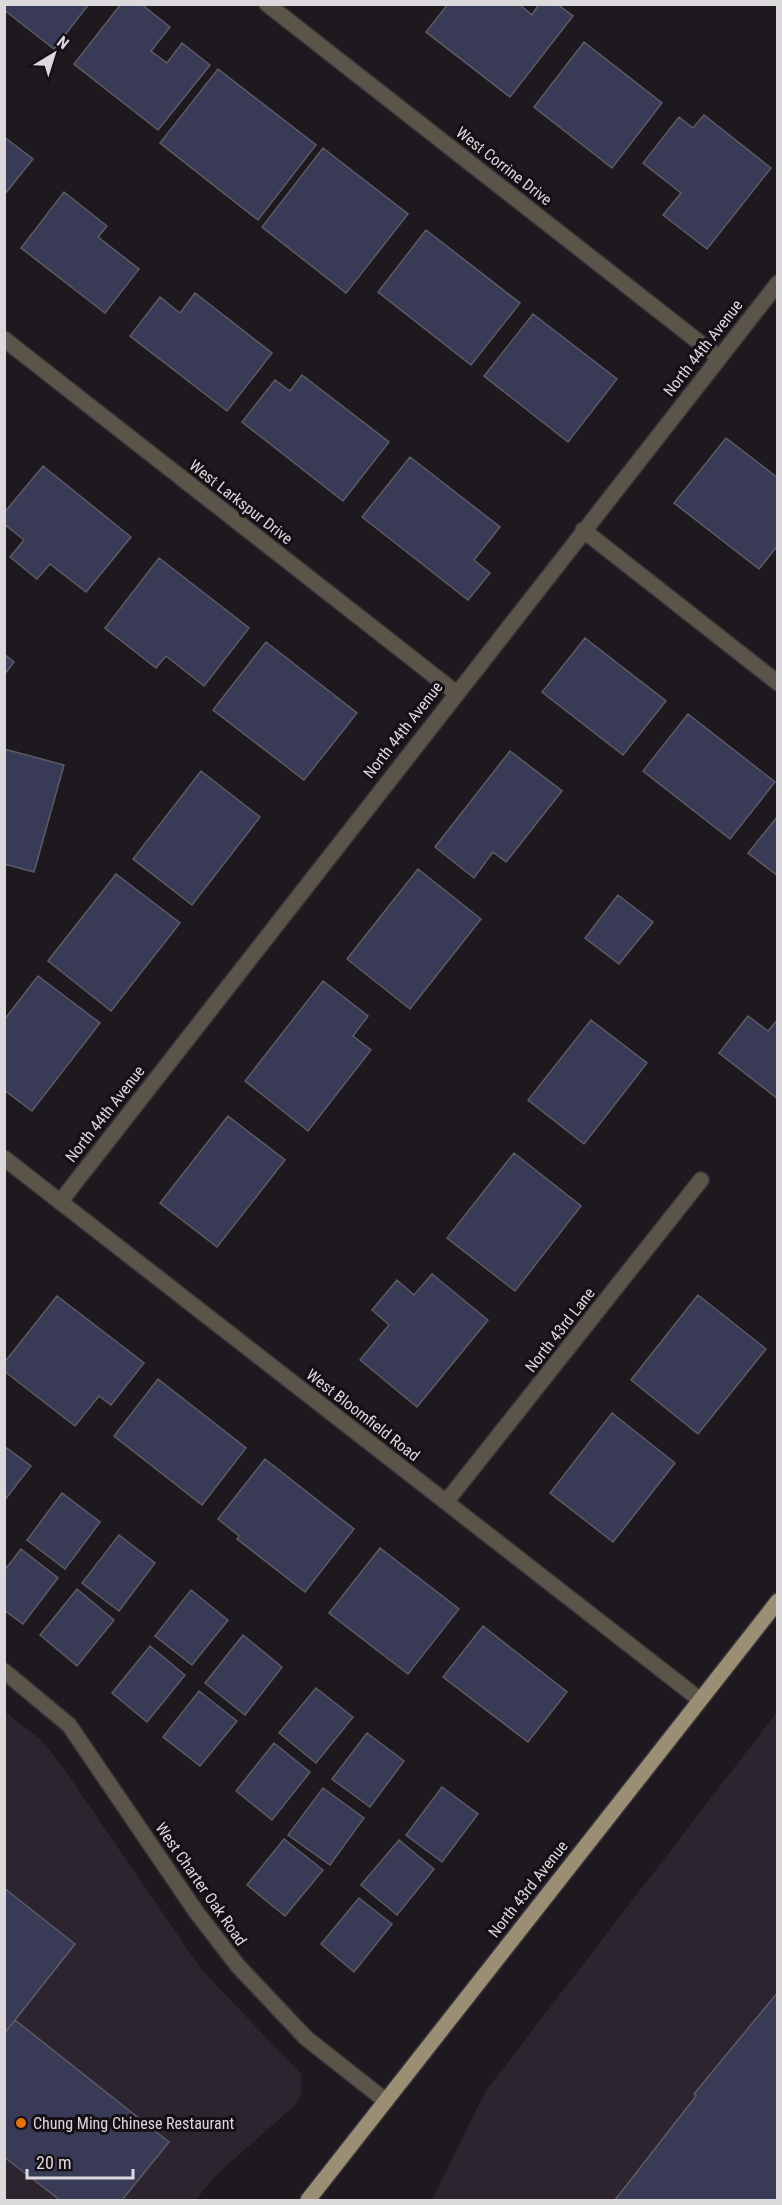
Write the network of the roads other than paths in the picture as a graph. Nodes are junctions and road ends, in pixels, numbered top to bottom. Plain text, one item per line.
1 (267, 4) edge
2 (777, 283) edge
3 (4, 339) edge
4 (718, 357) junction
5 (583, 530) junction
6 (777, 683) edge
7 (456, 692) junction
8 (4, 1158) edge
9 (701, 1180) dead end
10 (60, 1202) junction
11 (446, 1502) junction
12 (777, 1601) edge
13 (4, 1671) edge
14 (699, 1699) junction
15 (386, 2101) junction
16 (308, 2200) edge

1 - 4 street, West Corrine Drive
2 - 4 street, North 44th Avenue
3 - 7 street, West Larkspur Drive
4 - 5 street, North 44th Avenue
5 - 6 street
5 - 7 street, North 44th Avenue
7 - 10 street, North 44th Avenue
8 - 10 street, West Bloomfield Road
9 - 11 street, North 43rd Lane
10 - 11 street, West Bloomfield Road
11 - 14 street, West Bloomfield Road
12 - 14 main road, North 43rd Avenue
13 - 15 street, West Charter Oak Road
14 - 15 main road, North 43rd Avenue
15 - 16 main road, North 43rd Avenue

